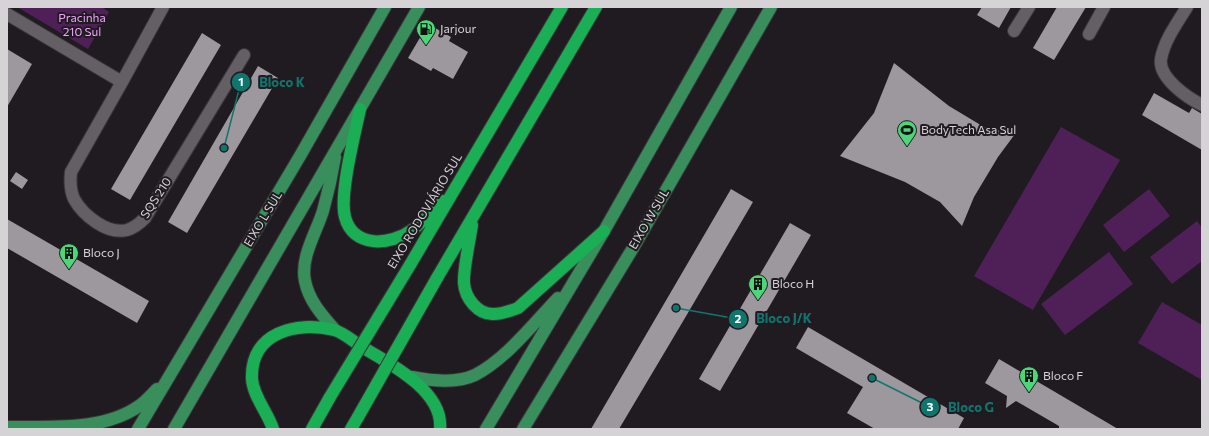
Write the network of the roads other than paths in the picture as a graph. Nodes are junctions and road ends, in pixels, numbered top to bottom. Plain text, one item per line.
1 (163, 7) edge
2 (385, 7) edge
3 (419, 7) edge
4 (562, 7) edge
5 (596, 7) edge
6 (731, 7) edge
7 (771, 7) edge
8 (1029, 7) edge
9 (1104, 7) edge
10 (1186, 7) edge
11 (7, 14) edge
12 (1014, 31) dead end
13 (1088, 34) dead end
14 (244, 55) dead end
15 (122, 82) junction
16 (1202, 105) edge
17 (360, 109) junction
18 (337, 148) junction
19 (453, 192) junction
20 (473, 218) junction
21 (604, 231) junction
22 (572, 285) junction
23 (335, 330) junction
24 (412, 378) junction
25 (168, 379) junction
26 (7, 427) edge
27 (138, 429) edge
28 (174, 429) edge
29 (273, 429) edge
30 (312, 429) edge
31 (351, 429) edge
32 (440, 429) edge
33 (486, 429) edge
34 (523, 429) edge

1 - 15 street, SQS 210
2 - 25 main road, EIXO L SUL
3 - 17 main road
4 - 19 highway, EIXO RODOVIÁRIO SUL
5 - 20 highway
6 - 21 main road
7 - 34 main road, EIXO W SUL
8 - 12 street
9 - 13 street
10 - 16 street
11 - 15 street
14 - 15 street, SQS 210
17 - 18 main road
17 - 19 highway
18 - 23 main road
18 - 28 main road
19 - 30 highway, EIXO RODOVIÁRIO SUL, bridge
20 - 21 highway
20 - 31 highway, bridge
21 - 22 main road
22 - 24 main road
22 - 33 main road
23 - 24 highway
23 - 29 highway
24 - 32 highway
25 - 26 main road
25 - 27 main road, EIXO L SUL

